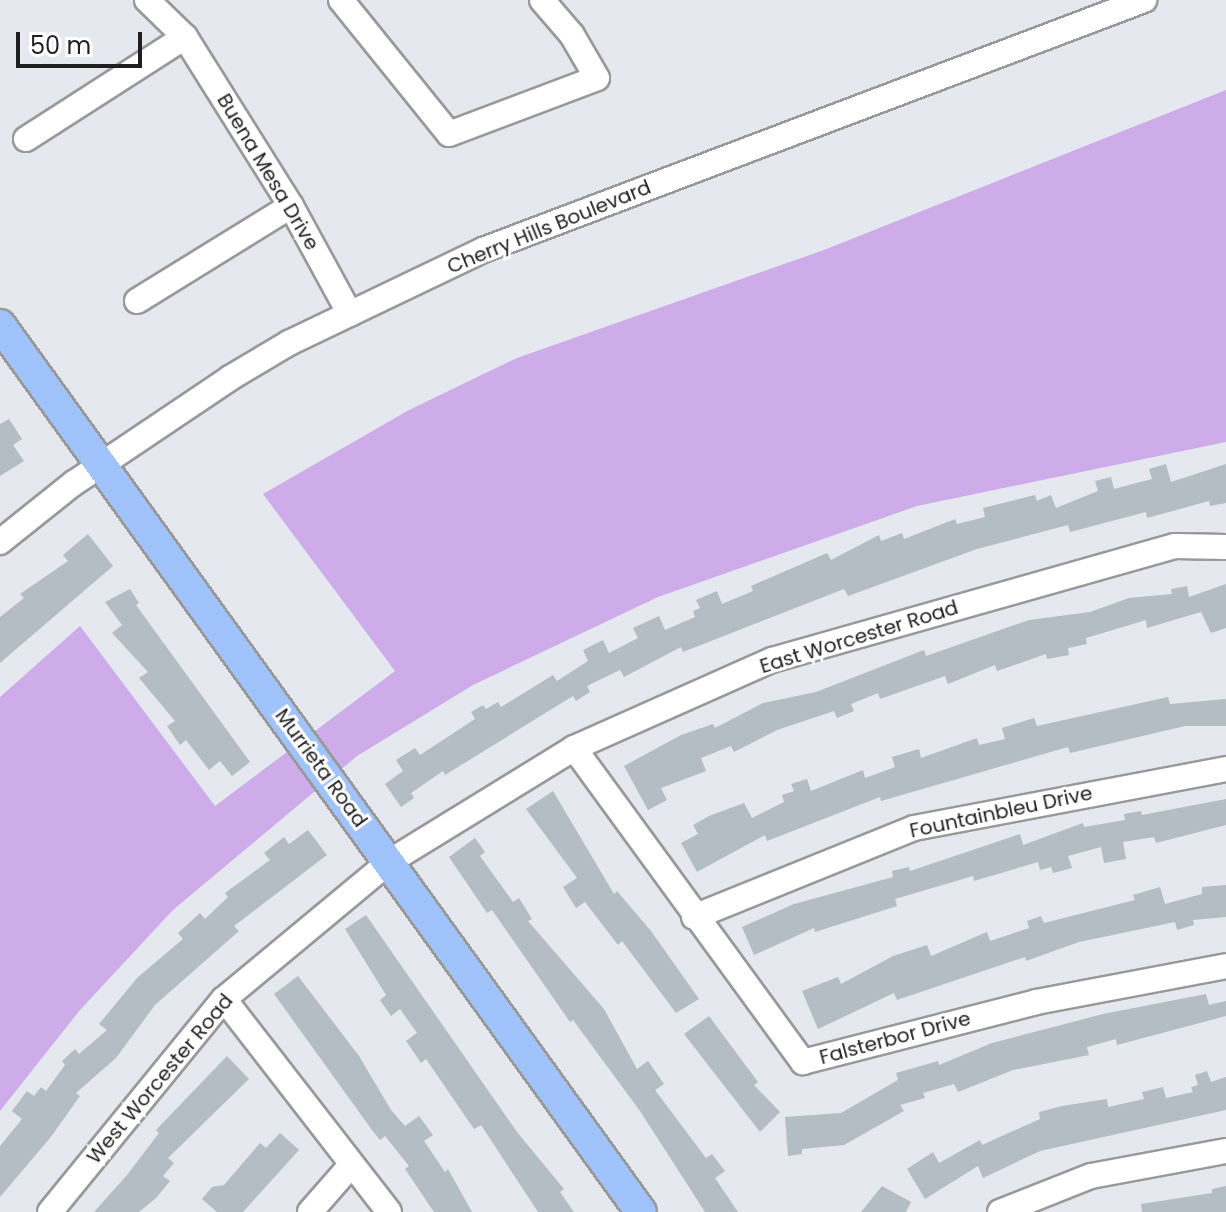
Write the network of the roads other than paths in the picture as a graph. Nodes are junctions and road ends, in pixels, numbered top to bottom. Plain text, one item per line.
1 (147, 0) edge
2 (341, 0) edge
3 (542, 0) edge
4 (1144, 0) edge
5 (185, 37) junction
6 (26, 139) dead end
7 (291, 206) junction
8 (137, 301) dead end
9 (350, 314) junction
10 (0, 325) edge
11 (102, 464) junction
12 (0, 542) edge
13 (1226, 547) edge
14 (574, 748) junction
15 (1226, 769) edge
16 (389, 862) junction
17 (694, 917) junction
18 (1226, 966) edge
19 (224, 999) junction
20 (1226, 1151) edge
21 (351, 1165) junction
22 (50, 1212) edge
23 (310, 1212) edge
24 (389, 1212) edge
25 (641, 1212) edge
26 (1000, 1212) edge

1 - 5 street, Buena Mesa Drive
2 - 3 street
4 - 9 street, Cherry Hills Boulevard
5 - 6 street
5 - 7 street, Buena Mesa Drive
7 - 8 street
7 - 9 street, Buena Mesa Drive
9 - 11 street, Cherry Hills Boulevard
10 - 11 main road, Murrieta Road
11 - 12 street, Cherry Hills Boulevard
11 - 16 main road, Murrieta Road
13 - 14 street, East Worcester Road
14 - 16 street, East Worcester Road
14 - 17 street, Falsterbor Drive
15 - 17 street, Fountainbleu Drive
16 - 19 street, West Worcester Road
16 - 25 main road, Murrieta Road
17 - 18 street, Falsterbor Drive
19 - 21 street
19 - 22 street, West Worcester Road
20 - 26 street
21 - 23 street
21 - 24 street

